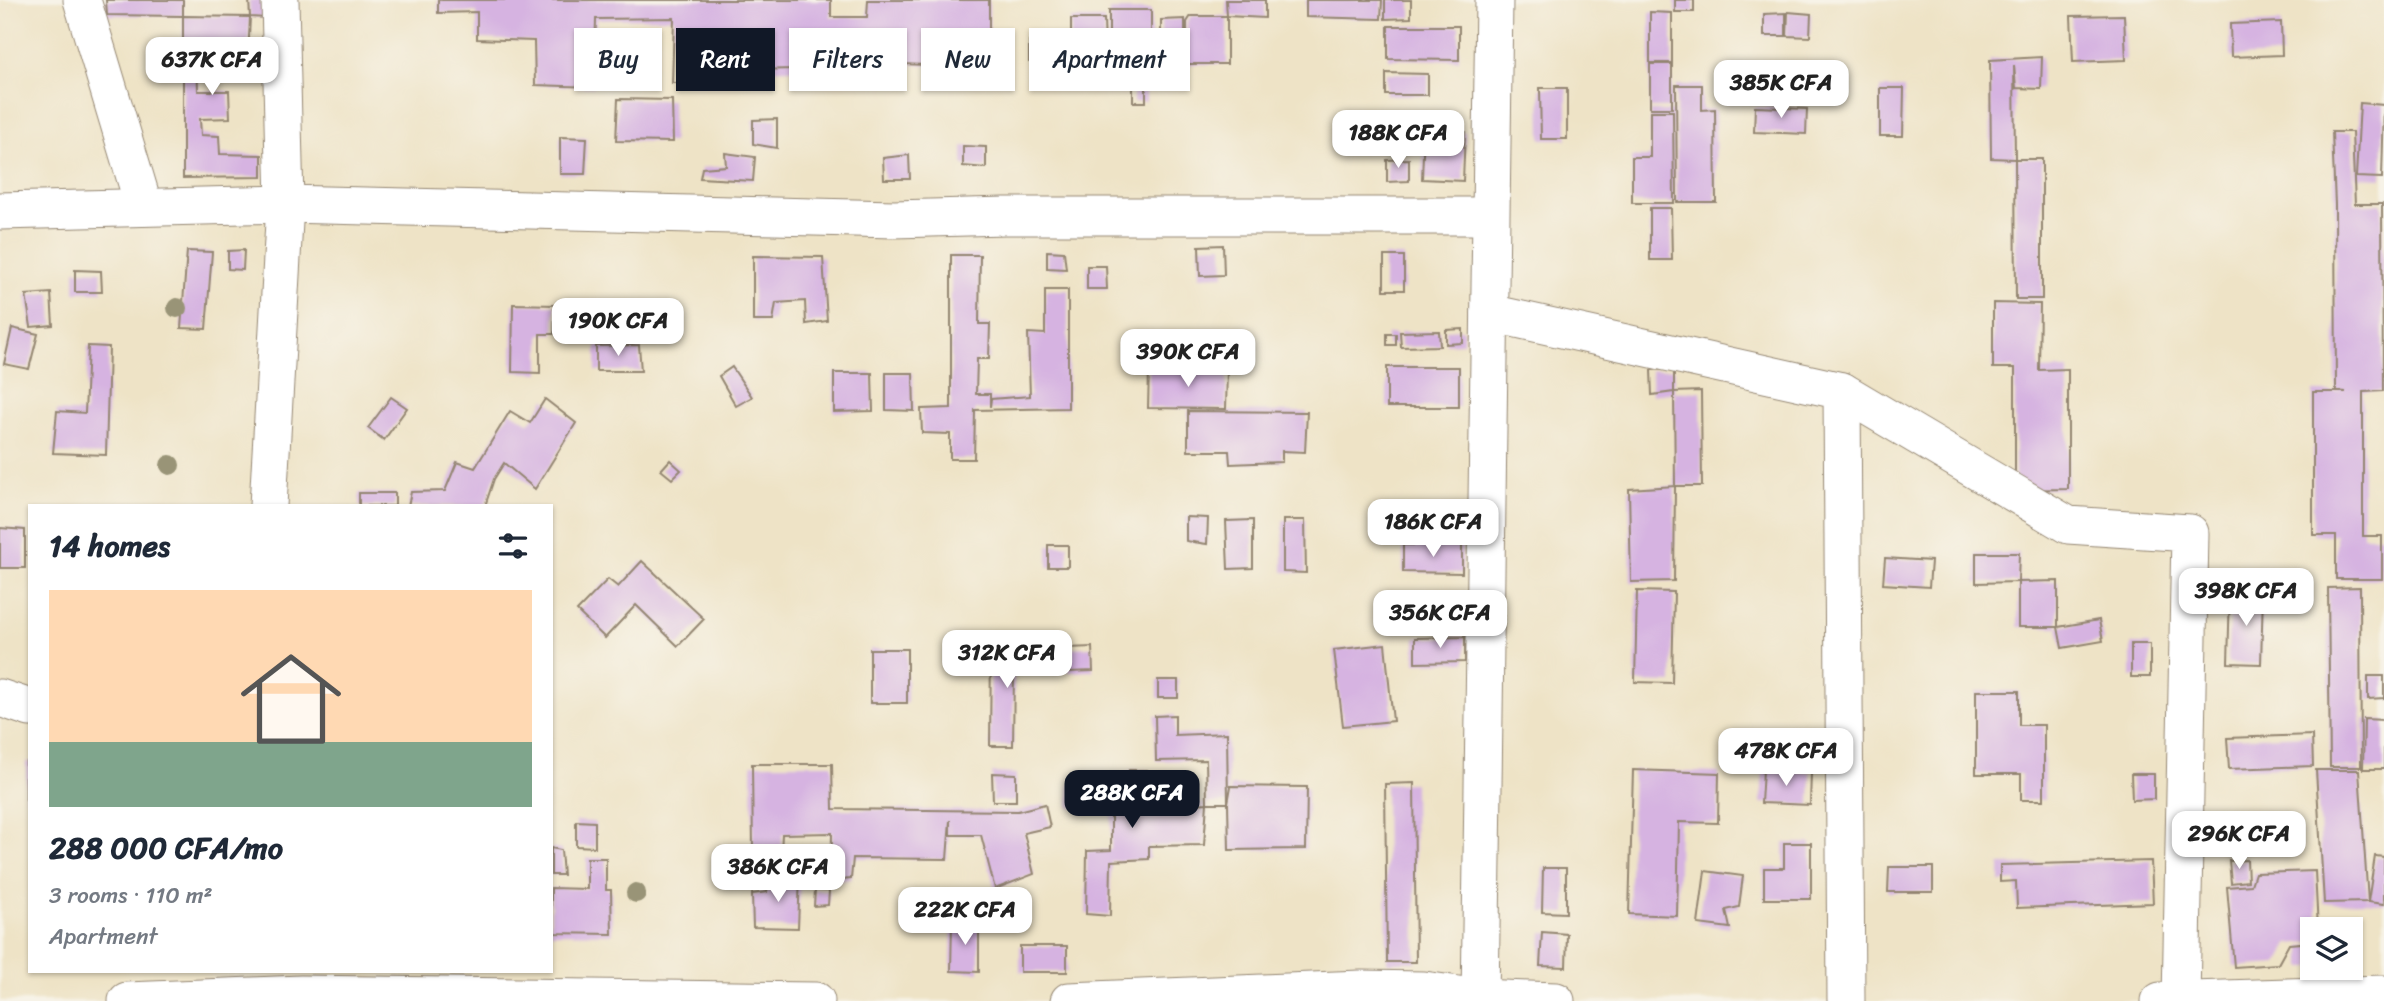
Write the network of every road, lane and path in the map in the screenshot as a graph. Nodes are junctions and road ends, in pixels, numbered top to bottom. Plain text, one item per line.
1 (82, 0) edge
2 (280, 0) edge
3 (1494, 0) edge
4 (285, 204) junction
5 (144, 207) junction
6 (0, 211) edge
7 (1490, 216) junction
8 (1490, 313) junction
9 (1842, 391) junction
10 (268, 504) edge
11 (0, 698) edge
12 (28, 707) edge
13 (300, 989) edge
14 (2384, 994) edge
15 (1480, 999) edge
16 (127, 1001) edge
17 (816, 1001) edge
18 (1069, 1001) edge
19 (1556, 1001) edge
20 (1846, 1001) edge
21 (2160, 1001) edge
22 (2181, 1001) edge

1 - 5 street
2 - 4 street
3 - 7 street
4 - 5 street
4 - 7 street
4 - 10 street
5 - 6 street
7 - 8 street
8 - 9 street
8 - 15 street
9 - 20 street
9 - 22 street
11 - 12 street
13 - 16 street
13 - 17 street
14 - 22 street
15 - 18 street
15 - 19 street
21 - 22 street

